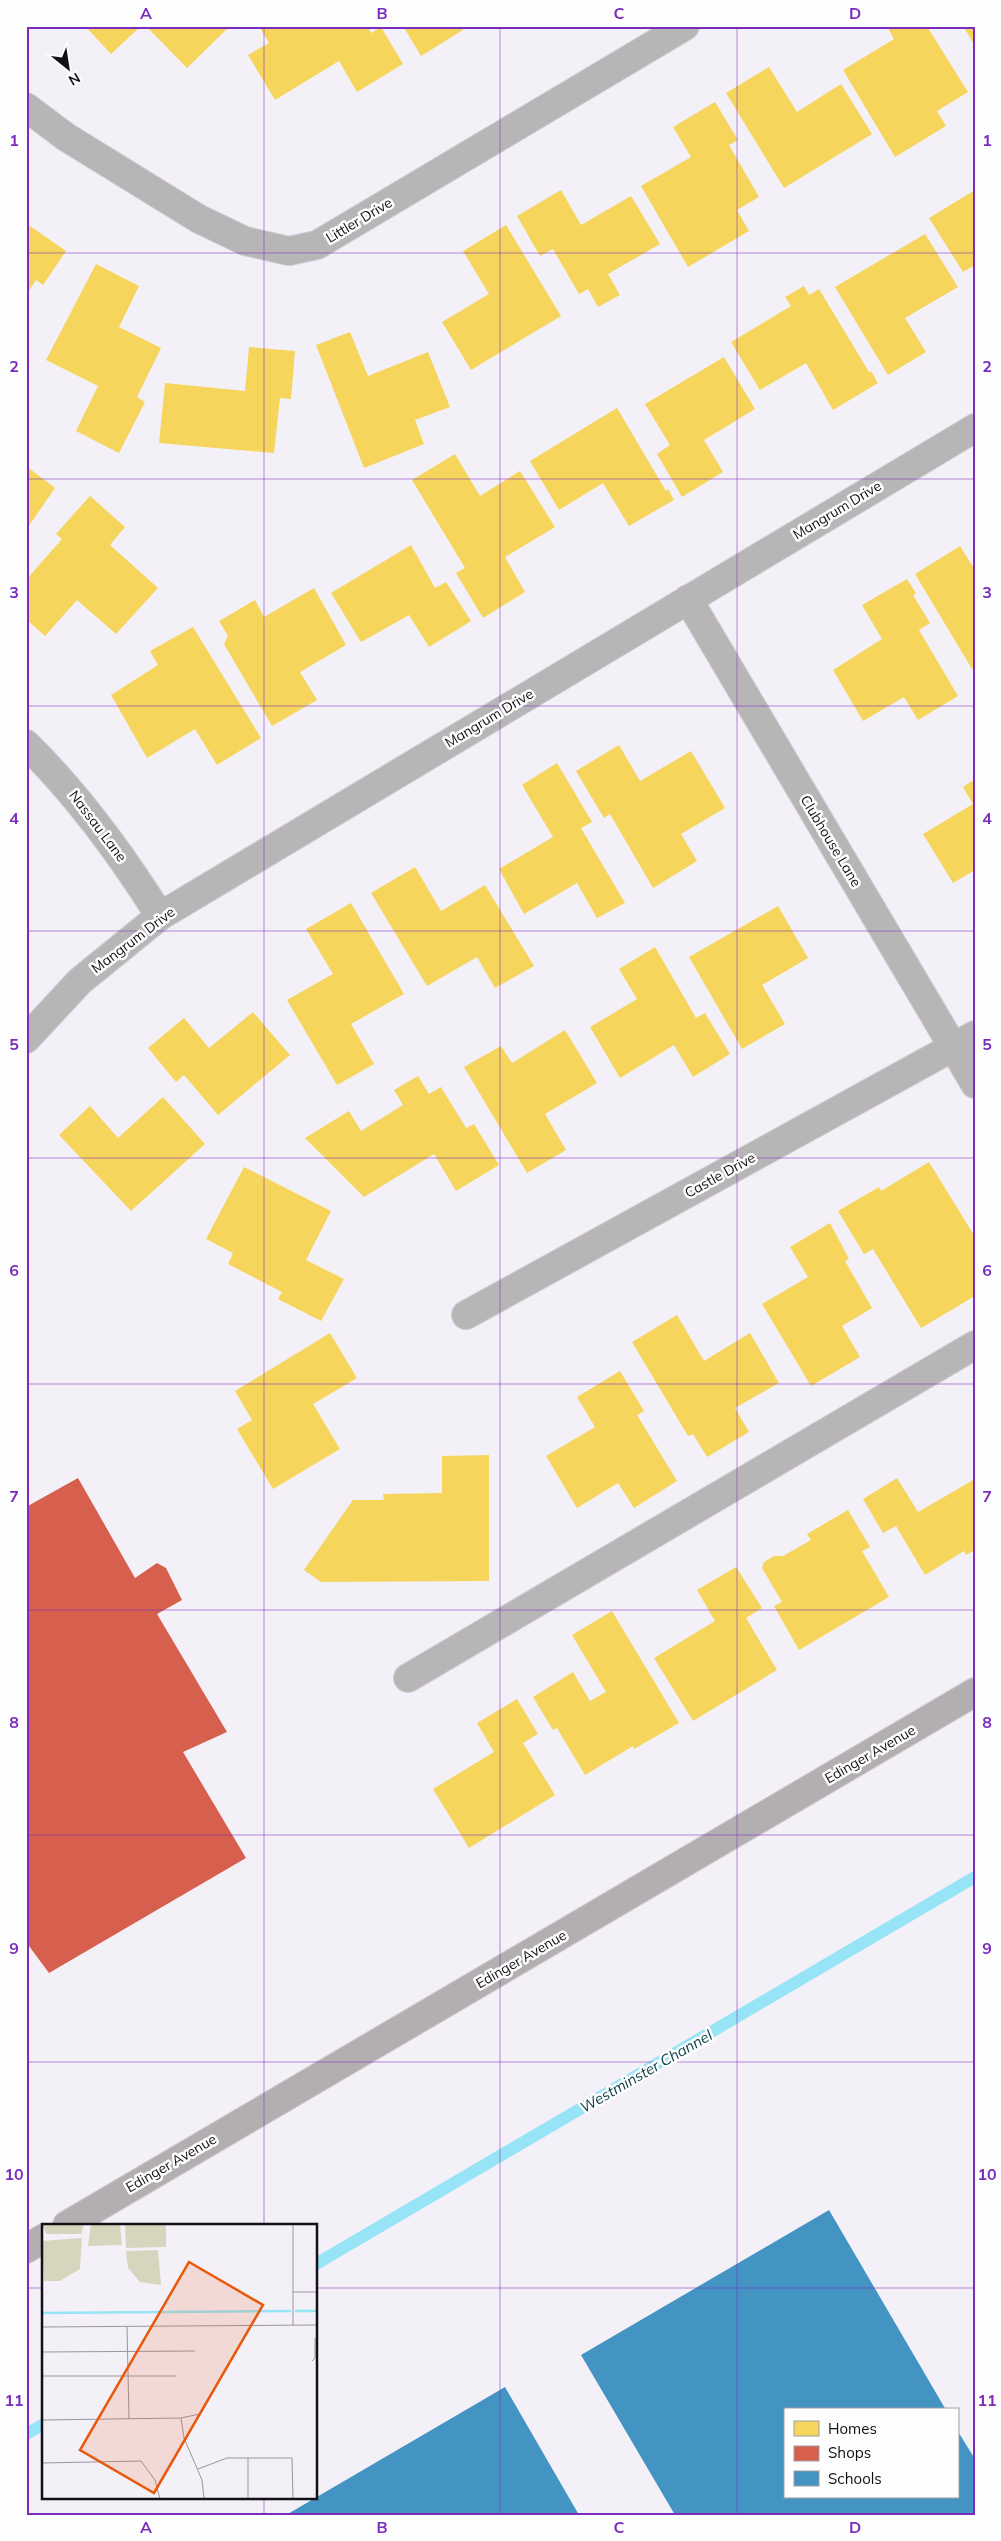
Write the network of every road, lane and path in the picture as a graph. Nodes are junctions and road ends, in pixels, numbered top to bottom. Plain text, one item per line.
1 (685, 26) edge
2 (26, 107) edge
3 (975, 428) edge
4 (688, 599) junction
5 (26, 744) edge
6 (160, 916) junction
7 (26, 1039) edge
8 (964, 1041) edge
9 (975, 1084) edge
10 (466, 1315) dead end
11 (975, 1345) edge
12 (408, 1678) dead end
13 (975, 1692) edge
14 (69, 2224) edge
15 (42, 2239) edge
16 (26, 2249) edge

1 - 2 street, Littler Drive
3 - 4 street, Mangrum Drive
4 - 6 street, Mangrum Drive
4 - 8 street, Clubhouse Lane
5 - 6 street, Nassau Lane
6 - 7 street, Mangrum Drive
8 - 9 street, Clubhouse Lane
8 - 10 street, Castle Drive
11 - 12 street
13 - 14 main road, Edinger Avenue
15 - 16 main road

